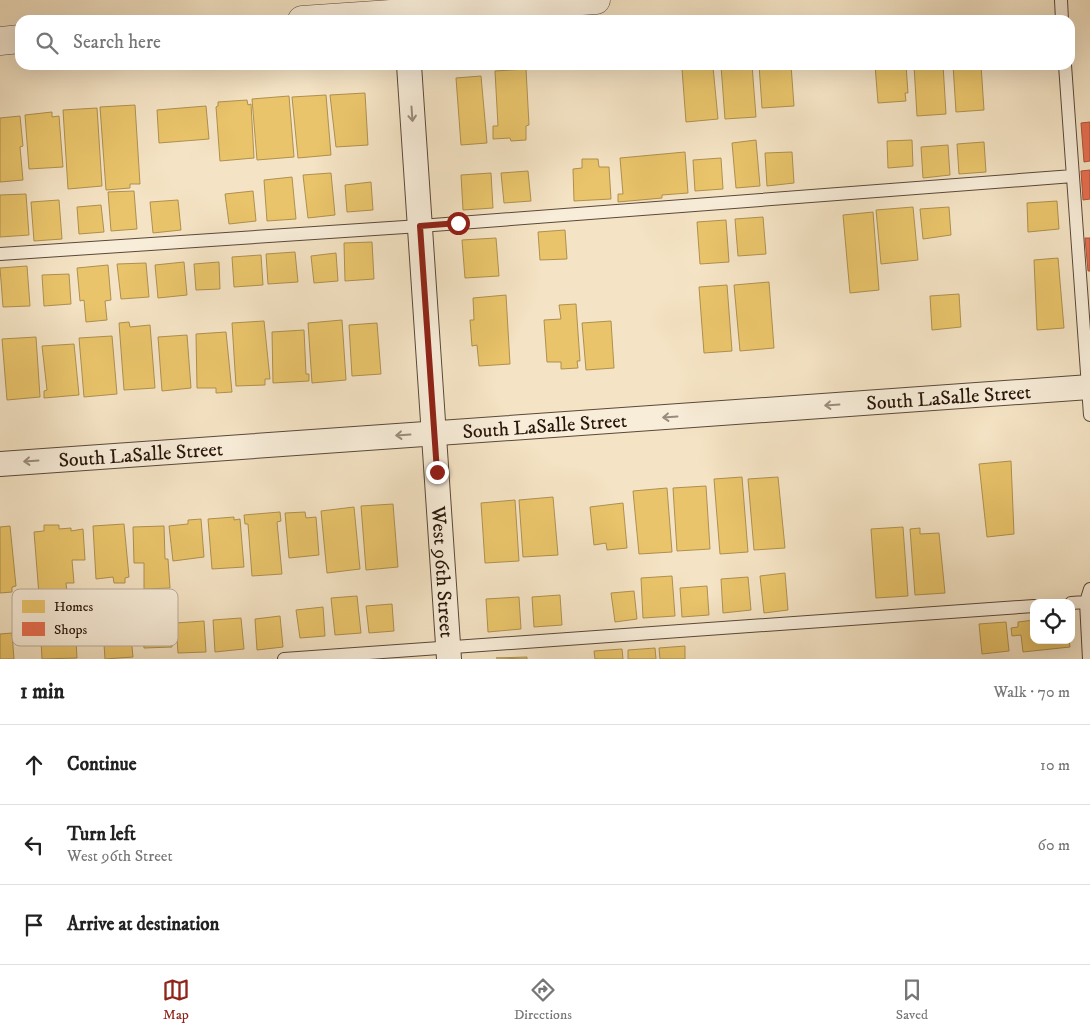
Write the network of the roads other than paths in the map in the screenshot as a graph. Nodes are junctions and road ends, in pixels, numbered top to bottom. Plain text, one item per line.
1 (596, 0) edge
2 (1061, 0) edge
3 (405, 11) edge
4 (359, 15) edge
5 (1062, 15) edge
6 (15, 40) edge
7 (0, 41) edge
8 (409, 70) edge
9 (1066, 70) edge
10 (1073, 176) junction
11 (420, 226) junction
12 (0, 254) edge
13 (1089, 387) edge
14 (1090, 415) edge
15 (434, 433) junction
16 (0, 464) edge
17 (1090, 589) edge
18 (1086, 602) junction
19 (1075, 603) edge
20 (1030, 606) edge
21 (449, 653) edge
22 (284, 659) edge
23 (1089, 659) edge

1 - 3 street
2 - 5 lane
3 - 4 street
6 - 7 street
8 -> 11 street, West 96th Street
9 - 10 lane
10 - 11 lane
10 - 13 lane
11 - 12 lane
11 - 15 street, West 96th Street
13 - 14 lane
13 -> 15 street, South LaSalle Street
15 -> 16 street, South LaSalle Street
15 - 21 street, West 96th Street
17 - 18 lane
18 - 19 lane
18 - 23 lane
20 - 21 lane
21 - 22 lane

